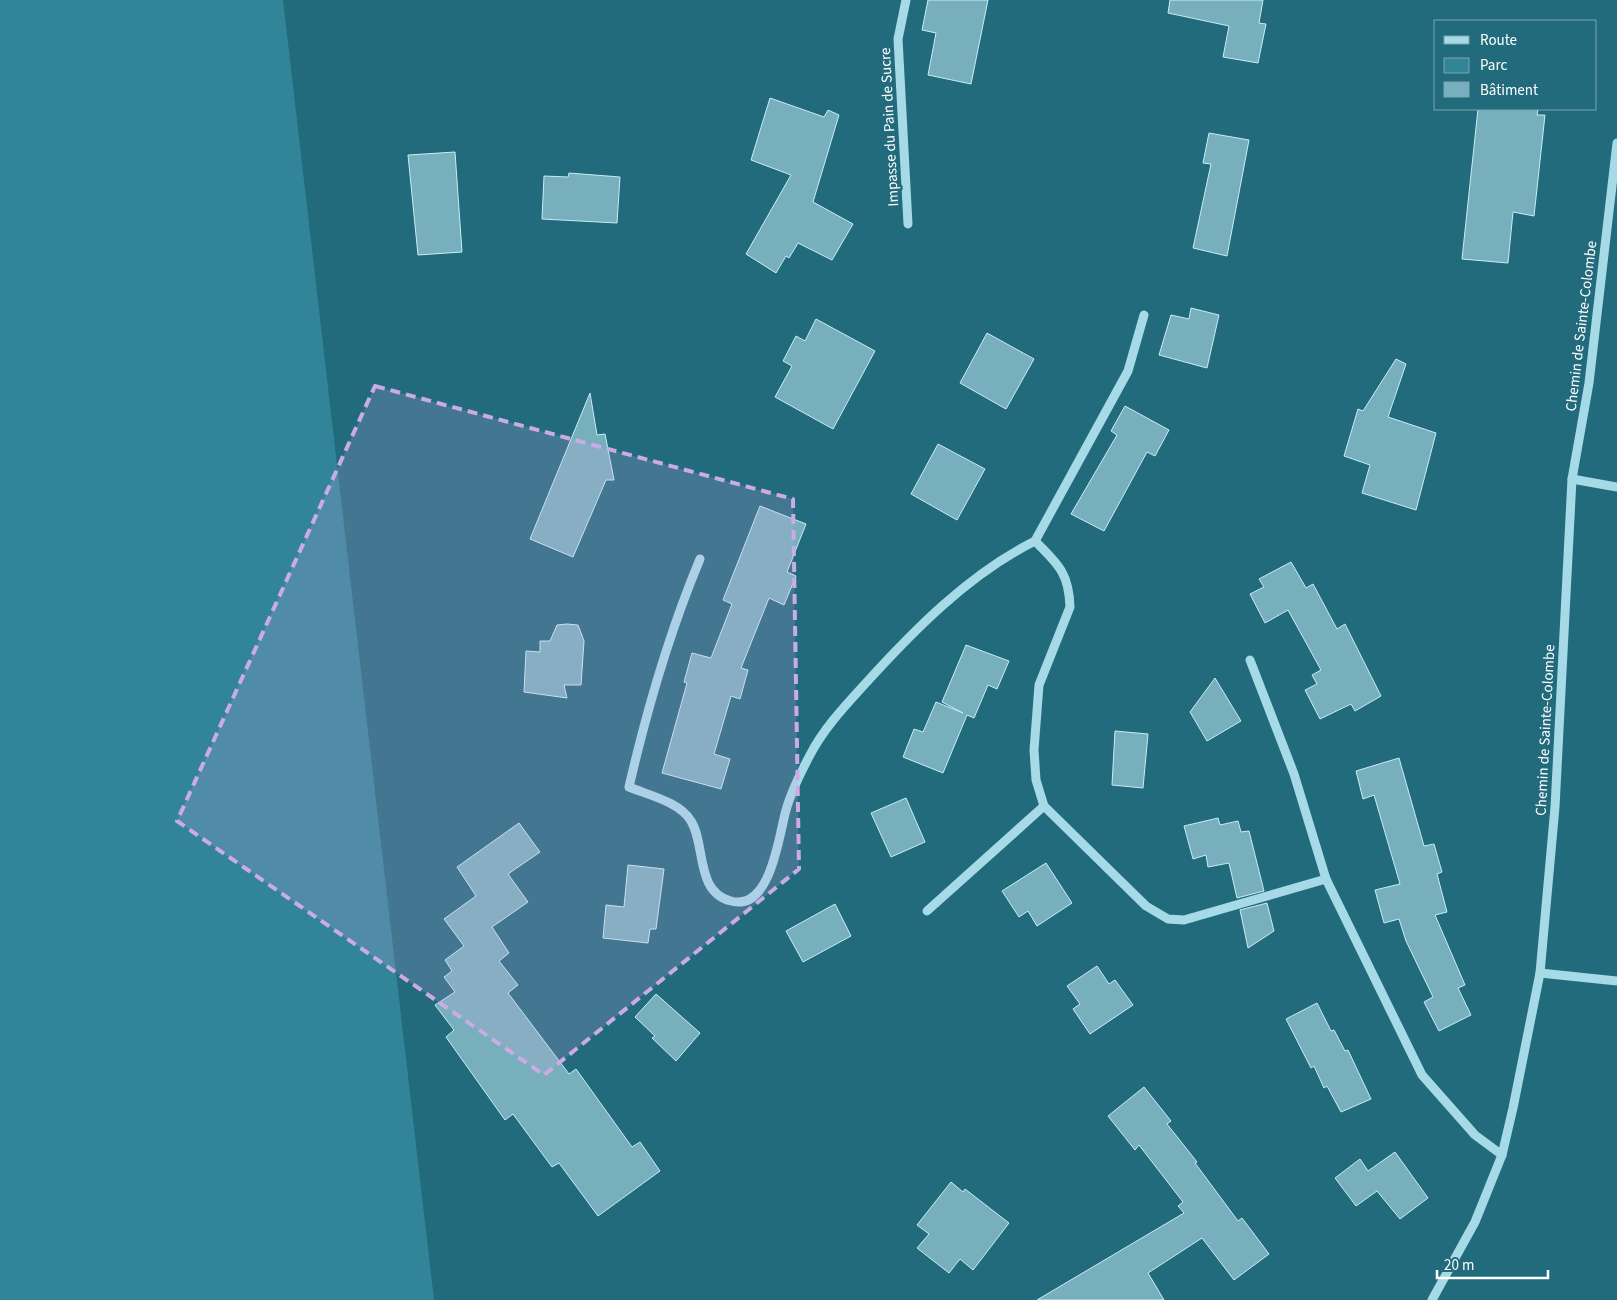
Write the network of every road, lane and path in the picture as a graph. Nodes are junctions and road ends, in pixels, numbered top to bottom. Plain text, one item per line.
1 (906, 0) edge
2 (1617, 143) edge
3 (908, 224) dead end
4 (1144, 315) dead end
5 (1572, 479) junction
6 (1617, 486) edge
7 (1034, 541) junction
8 (700, 559) dead end
9 (1250, 660) dead end
10 (1044, 806) junction
11 (1326, 880) junction
12 (926, 911) dead end
13 (1540, 973) junction
14 (1617, 982) edge
15 (1502, 1155) junction
16 (1432, 1300) edge

1 - 3 street, Impasse du Pain de Sucre
2 - 5 street, Chemin de Sainte-Colombe
4 - 7 street
5 - 6 street
5 - 13 street, Chemin de Sainte-Colombe
7 - 8 street
7 - 10 street
9 - 11 street
10 - 11 street
10 - 12 street
11 - 15 street
13 - 14 street
13 - 15 street, Chemin de Sainte-Colombe
15 - 16 street, Chemin de Sainte-Colombe

